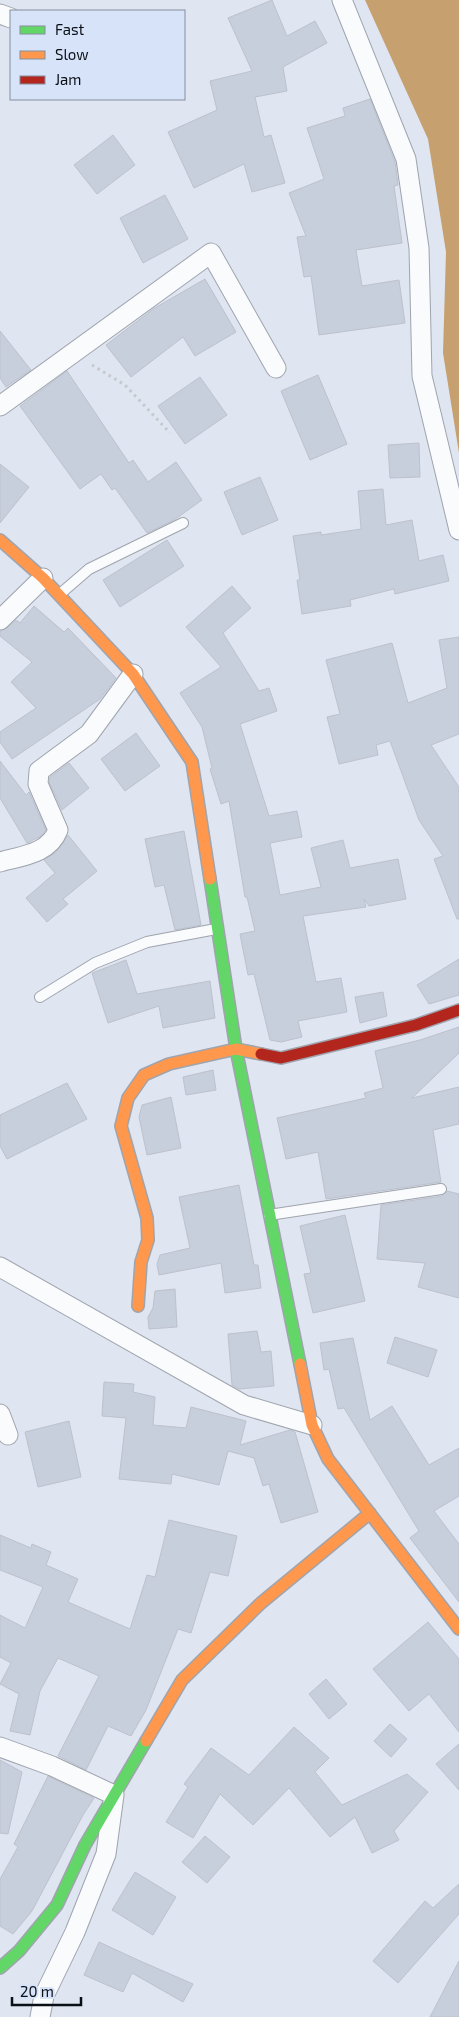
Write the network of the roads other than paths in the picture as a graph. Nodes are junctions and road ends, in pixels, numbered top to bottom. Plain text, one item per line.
1 (342, 0) edge
2 (276, 368) dead end
3 (0, 406) edge
4 (183, 523) dead end
5 (459, 530) edge
6 (0, 540) edge
7 (43, 578) junction
8 (59, 595) junction
9 (0, 620) edge
10 (133, 674) junction
11 (0, 862) edge
12 (217, 929) junction
13 (40, 996) dead end
14 (459, 1010) edge
15 (236, 1049) junction
16 (441, 1189) dead end
17 (268, 1216) junction
18 (0, 1267) edge
19 (138, 1306) dead end
20 (0, 1414) edge
21 (312, 1425) junction
22 (8, 1435) dead end
23 (370, 1513) junction
24 (459, 1629) edge
25 (0, 1747) edge
26 (114, 1795) junction
27 (0, 1968) edge
28 (40, 2017) edge

1 - 5 street
2 - 3 street
4 - 8 lane
6 - 7 main road
7 - 8 main road
7 - 9 street
8 - 10 main road
10 - 11 street
10 - 12 main road
12 - 13 lane
12 - 15 main road
14 - 15 main road
15 - 17 main road
15 - 19 main road
16 - 17 lane
17 - 21 main road
18 - 21 street
20 - 22 street
21 - 23 main road
23 - 24 main road
23 - 26 main road
25 - 26 street
26 - 27 main road
26 - 28 street

